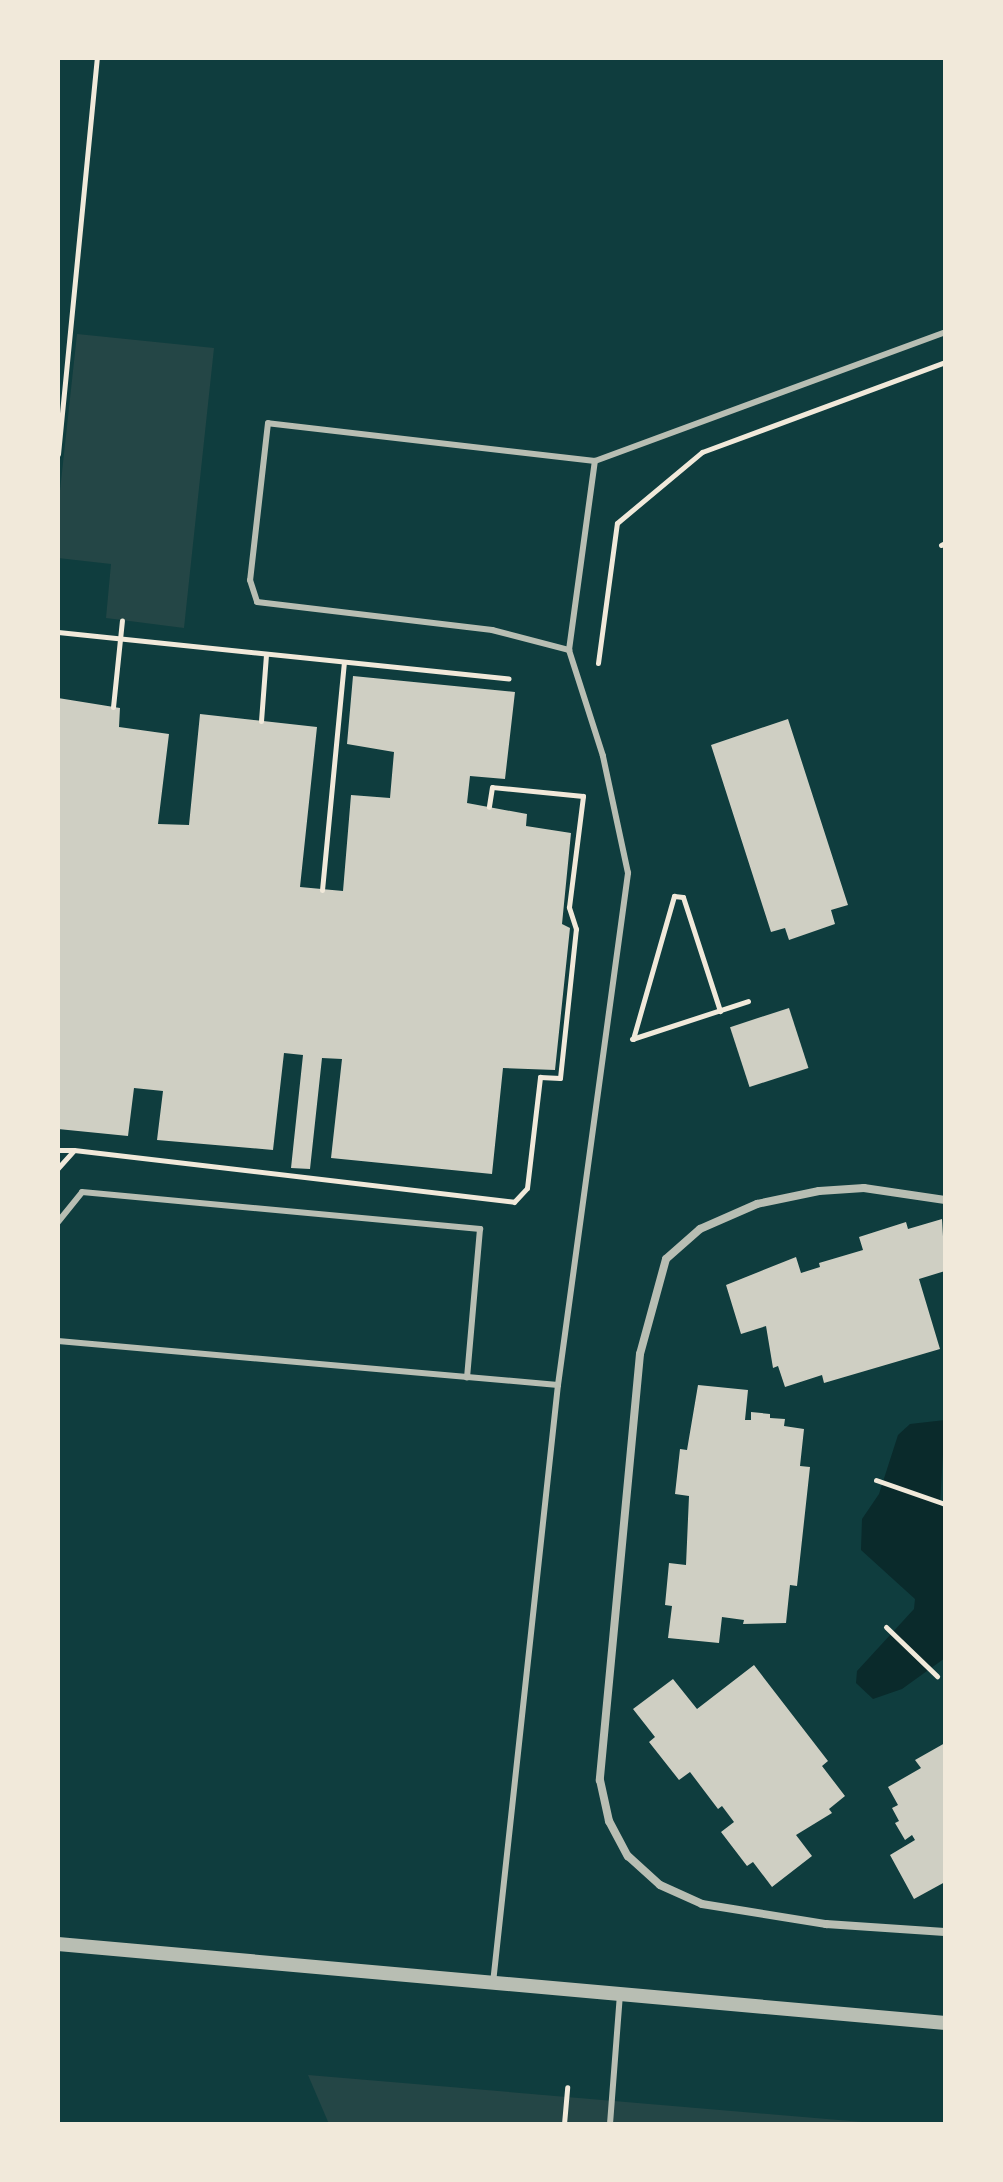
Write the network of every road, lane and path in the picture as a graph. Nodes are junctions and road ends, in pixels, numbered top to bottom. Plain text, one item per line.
1 (97, 58) edge
2 (945, 332) edge
3 (945, 362) edge
4 (58, 454) edge
5 (595, 461) junction
6 (122, 620) dead end
7 (58, 632) edge
8 (120, 639) junction
9 (601, 641) dead end
10 (569, 650) junction
11 (266, 654) junction
12 (344, 662) junction
13 (509, 679) dead end
14 (113, 707) dead end
15 (261, 721) dead end
16 (489, 807) dead end
17 (322, 890) dead end
18 (748, 1001) dead end
19 (720, 1011) junction
20 (58, 1150) edge
21 (74, 1150) junction
22 (58, 1168) edge
23 (945, 1200) edge
24 (58, 1222) edge
25 (58, 1341) edge
26 (467, 1377) junction
27 (558, 1385) junction
28 (876, 1480) dead end
29 (945, 1504) edge
30 (886, 1627) dead end
31 (937, 1676) dead end
32 (945, 1932) edge
33 (58, 1944) edge
34 (493, 1983) junction
35 (620, 1994) junction
36 (945, 2023) edge
37 (567, 2087) dead end
38 (564, 2124) edge
39 (610, 2124) edge

1 - 4 path
2 - 5 lane
3 - 9 path
5 - 10 lane
5 - 10 lane
6 - 8 path
7 - 8 path
8 - 11 path
8 - 14 path
10 - 27 lane
11 - 12 path
11 - 15 path
12 - 13 path
12 - 17 path
16 - 21 path
18 - 19 path
19 - 19 path
20 - 21 path
21 - 22 path
23 - 32 street
24 - 26 lane
25 - 26 lane
26 - 27 lane
27 - 34 lane
28 - 29 path
30 - 31 path
33 - 34 street
34 - 35 street
35 - 36 street
35 - 39 lane
37 - 38 path

